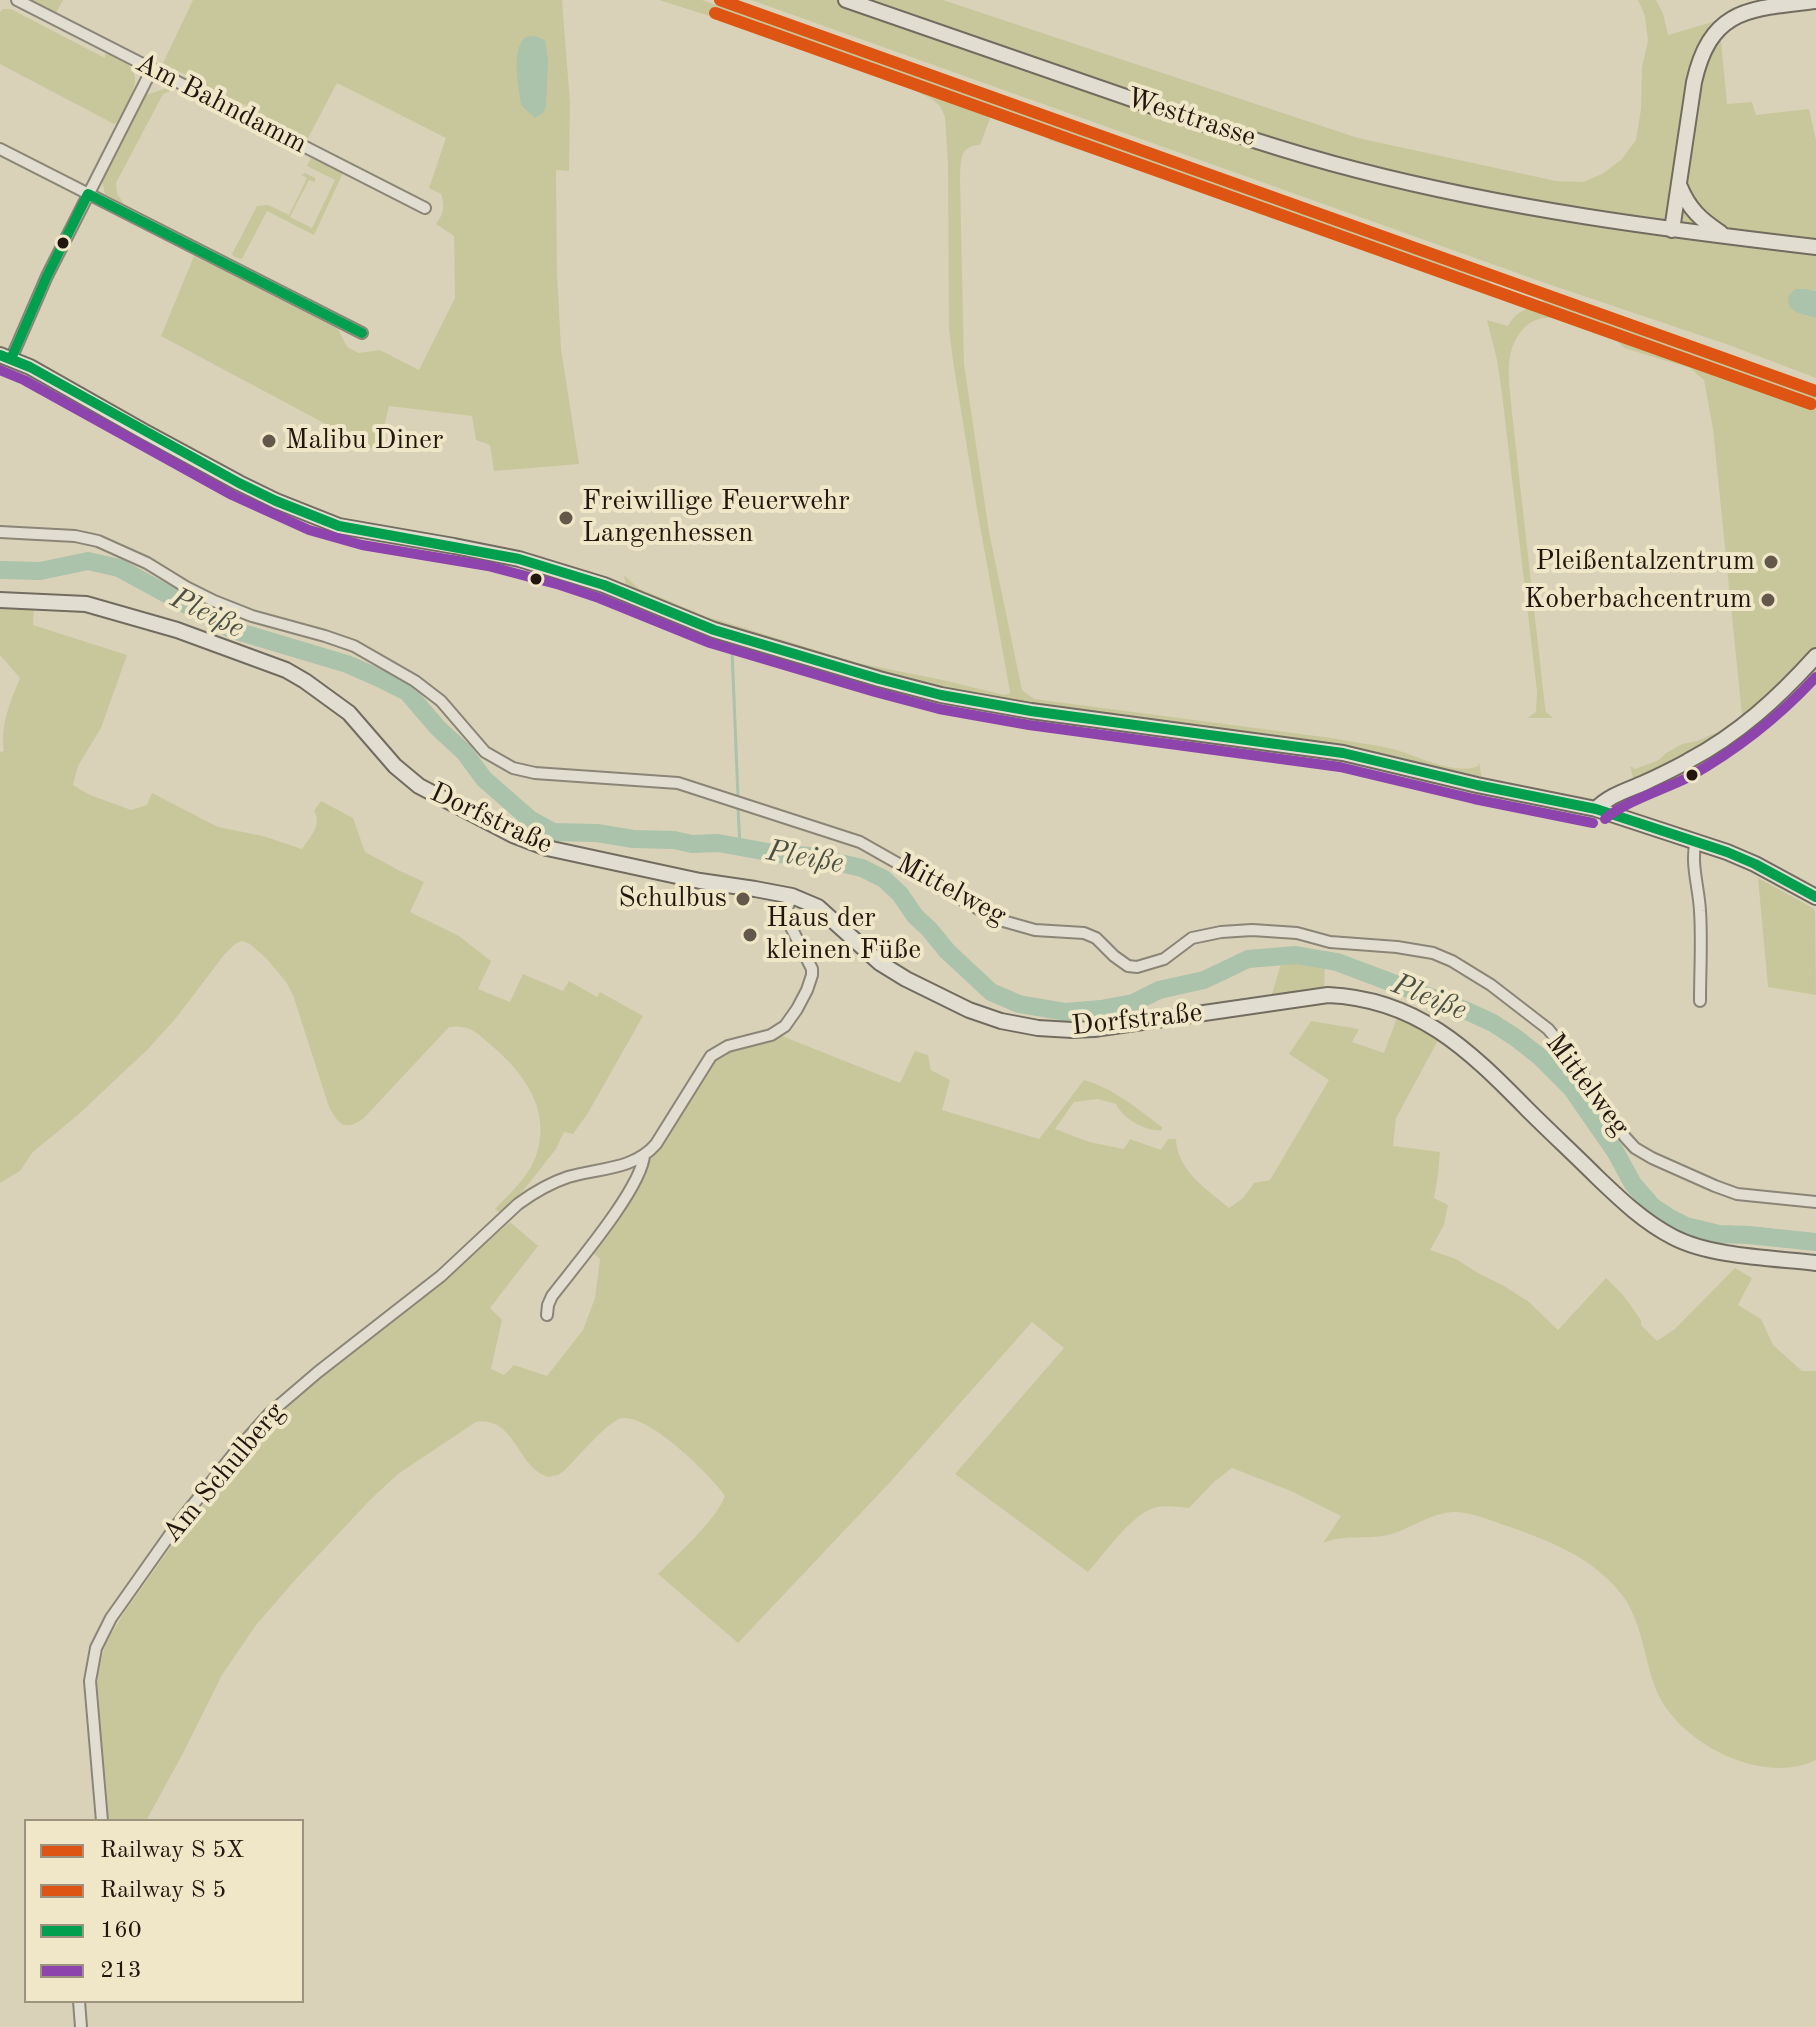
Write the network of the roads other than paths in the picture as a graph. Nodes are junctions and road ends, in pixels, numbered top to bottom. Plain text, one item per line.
1 (17, 0) edge
2 (846, 0) edge
3 (1816, 1) edge
4 (152, 69) junction
5 (0, 149) edge
6 (1680, 185) junction
7 (88, 194) junction
8 (425, 208) dead end
9 (1672, 230) junction
10 (1724, 236) junction
11 (1816, 247) edge
12 (362, 333) dead end
13 (6, 357) edge
14 (0, 532) edge
15 (0, 600) edge
16 (1816, 656) edge
17 (1596, 809) junction
18 (1696, 840) junction
19 (792, 896) junction
20 (1816, 897) edge
21 (1700, 1001) dead end
22 (644, 1155) junction
23 (1816, 1202) edge
24 (1816, 1263) edge
25 (547, 1315) dead end
26 (102, 1819) edge
27 (79, 2003) edge
28 (81, 2027) edge

1 - 4 street, Am Bahndamm
2 - 9 street, Westtrasse
3 - 6 street
4 - 7 street
4 - 8 street, Am Bahndamm
5 - 7 street
6 - 9 street
6 - 10 street
7 - 12 street
7 - 13 street
9 - 10 street, Westtrasse
10 - 11 street, Westtrasse
13 - 17 street
14 - 23 street, Mittelweg
15 - 19 street, Dorfstraße
16 - 17 street
17 - 18 street
18 - 20 street
18 - 21 street
19 - 22 street
19 - 24 street, Dorfstraße
22 - 25 street
22 - 26 street, Am Schulberg
27 - 28 street

